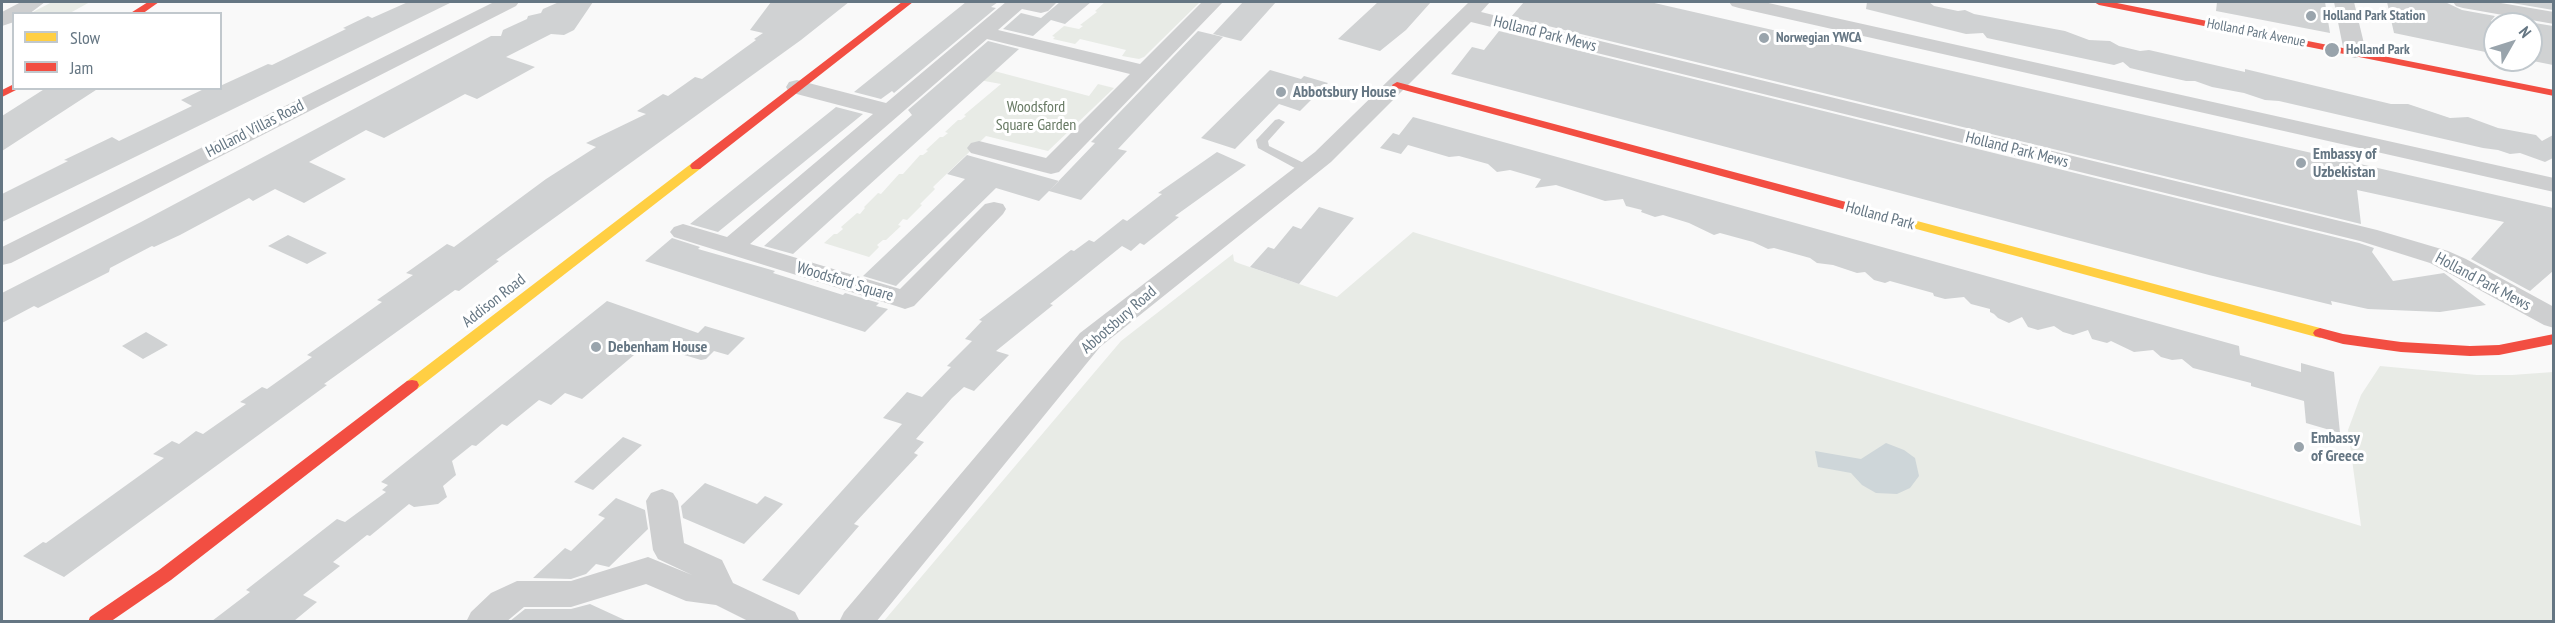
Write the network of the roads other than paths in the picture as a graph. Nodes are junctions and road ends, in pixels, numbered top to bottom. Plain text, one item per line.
1 (35, 2) edge
2 (154, 2) edge
3 (509, 2) edge
4 (908, 2) edge
5 (1018, 2) edge
6 (1047, 2) edge
7 (1213, 2) edge
8 (1739, 2) edge
9 (2099, 2) edge
10 (2344, 2) edge
11 (2463, 2) edge
12 (1474, 8) edge
13 (17, 12) edge
14 (137, 12) edge
15 (2487, 12) edge
16 (982, 32) junction
17 (2355, 52) junction
18 (1144, 71) junction
19 (1396, 85) junction
20 (797, 87) junction
21 (2553, 93) edge
22 (888, 111) junction
23 (1279, 122) dead end
24 (979, 148) dead end
25 (1308, 170) junction
26 (2553, 185) edge
27 (994, 209) dead end
28 (683, 232) dead end
29 (731, 247) junction
30 (2, 257) edge
31 (2553, 319) edge
32 (2553, 339) edge
33 (662, 501) dead end
34 (658, 560) junction
35 (96, 621) edge
36 (483, 621) edge
37 (783, 621) edge
38 (856, 621) edge

1 - 13 street
2 - 14 main road
3 - 30 street, Holland Villas Road
4 - 20 main road, Addison Road
5 - 6 street
5 - 16 street
7 - 18 street
8 - 26 street
9 - 17 main road, Holland Park Avenue
10 - 17 street
11 - 15 street
12 - 19 street
12 - 31 street, Holland Park Mews
16 - 18 street
16 - 22 street
17 - 21 main road, Holland Park Avenue
18 - 24 street
19 - 25 street, Abbotsbury Road
19 - 32 main road, Holland Park
20 - 22 street
20 - 35 main road, Addison Road
22 - 29 street
23 - 25 lane
25 - 38 street, Abbotsbury Road
27 - 29 street, Woodsford Square
28 - 29 street, Woodsford Square
33 - 34 street
34 - 36 street
34 - 37 street

